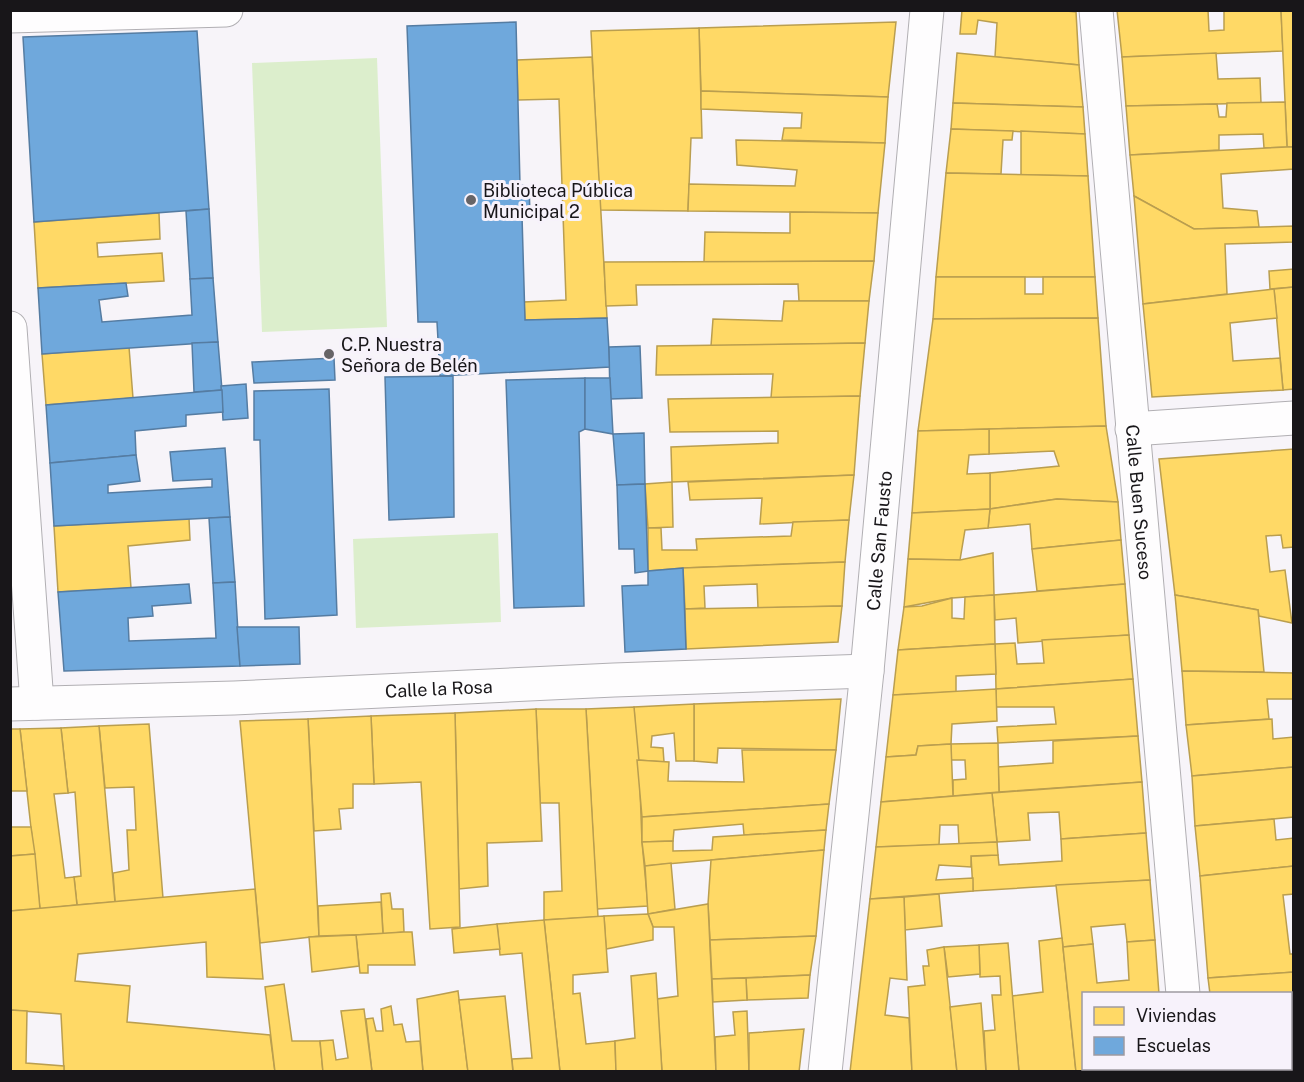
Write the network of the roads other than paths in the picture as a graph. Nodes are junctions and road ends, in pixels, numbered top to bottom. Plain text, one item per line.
1 (226, 10) edge
2 (927, 10) edge
3 (1096, 10) edge
4 (10, 16) edge
5 (10, 328) edge
6 (1293, 418) edge
7 (1132, 429) junction
8 (867, 671) junction
9 (24, 704) edge
10 (1183, 992) edge
11 (825, 1071) edge

1 - 4 street
2 - 8 street, Calle San Fausto
3 - 7 street, Calle Buen Suceso
5 - 9 street
6 - 7 street
7 - 10 street, Calle Buen Suceso
8 - 9 street, Calle la Rosa
8 - 11 street, Calle San Fausto

